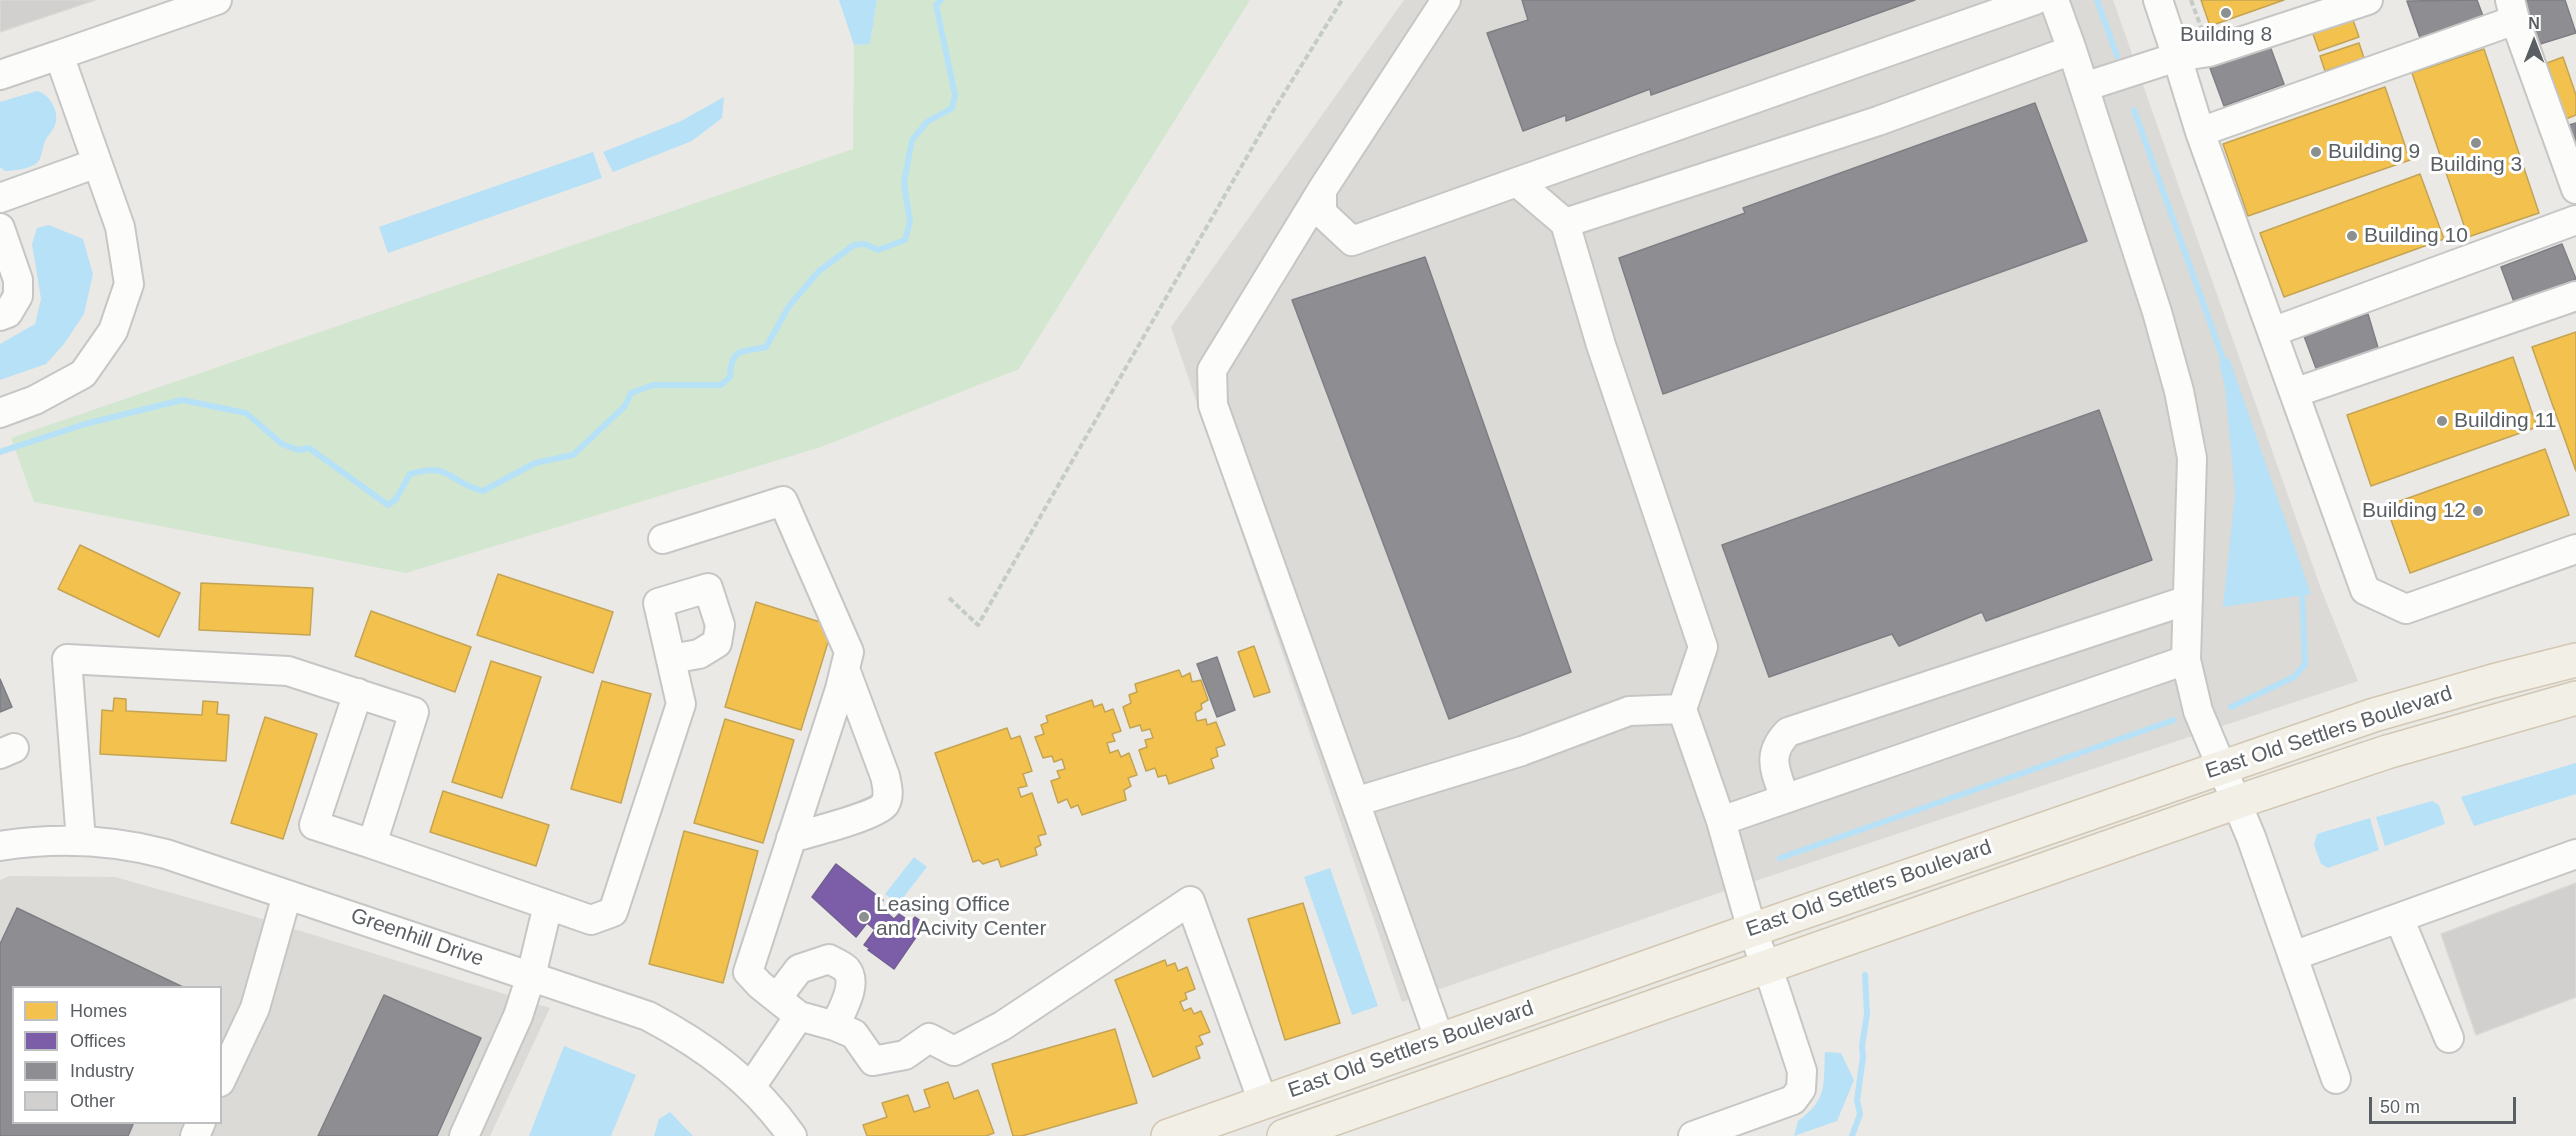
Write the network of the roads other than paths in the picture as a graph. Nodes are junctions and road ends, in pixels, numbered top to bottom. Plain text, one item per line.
1 (217, 0) edge
2 (1446, 0) edge
3 (2035, 0) edge
4 (2054, 0) edge
5 (2158, 0) edge
6 (2368, 0) edge
7 (180, 6) edge
8 (2512, 10) edge
9 (2072, 50) junction
10 (59, 55) junction
11 (2177, 57) junction
12 (0, 75) edge
13 (2084, 87) junction
14 (2200, 132) junction
15 (97, 163) junction
16 (1517, 182) junction
17 (2576, 189) edge
18 (1322, 190) junction
19 (0, 198) edge
20 (2576, 220) edge
21 (1565, 223) junction
22 (0, 228) edge
23 (2576, 296) edge
24 (0, 316) edge
25 (2272, 332) junction
26 (2294, 393) junction
27 (0, 412) edge
28 (663, 539) dead end
29 (2576, 549) edge
30 (2188, 600) junction
31 (671, 659) dead end
32 (2186, 660) junction
33 (2576, 660) edge
34 (845, 669) junction
35 (358, 693) junction
36 (2576, 698) edge
37 (1682, 709) junction
38 (2220, 768) junction
39 (1785, 799) junction
40 (1355, 801) junction
41 (2237, 802) junction
42 (1721, 821) junction
43 (791, 838) junction
44 (81, 841) junction
45 (372, 844) junction
46 (0, 846) edge
47 (2576, 854) edge
48 (287, 895) junction
49 (548, 905) junction
50 (2400, 918) junction
51 (1752, 930) junction
52 (2293, 956) junction
53 (1767, 968) junction
54 (531, 976) junction
55 (777, 998) junction
56 (799, 1016) junction
57 (835, 1026) junction
58 (2449, 1038) dead end
59 (1440, 1041) junction
60 (222, 1078) edge
61 (2336, 1079) dead end
62 (751, 1087) junction
63 (1263, 1102) junction
64 (464, 1136) edge
65 (792, 1136) edge
66 (1168, 1136) edge
67 (1284, 1136) edge
68 (1693, 1136) edge

1 - 7 street
2 - 18 street
3 - 16 street
4 - 9 street
5 - 11 street
6 - 11 street
7 - 10 street
8 - 14 street
8 - 17 street
9 - 13 street
9 - 21 street
10 - 12 street
10 - 15 street
11 - 13 street
11 - 14 street
13 - 30 street
14 - 25 street
15 - 19 street
15 - 27 street
16 - 18 street
16 - 21 street
18 - 40 street
20 - 25 street
21 - 37 street
22 - 24 street
23 - 26 street
25 - 26 street
26 - 29 street
28 - 34 street
30 - 32 street
30 - 39 street
31 - 49 street
32 - 38 street
32 - 39 street
33 - 38 main road, East Old Settlers Boulevard
34 - 43 street
34 - 43 street
35 - 44 street
35 - 45 street
35 - 45 street
36 - 41 main road, East Old Settlers Boulevard
37 - 40 street
37 - 42 street
38 - 41 street
38 - 51 main road, East Old Settlers Boulevard
39 - 42 street
40 - 59 street
41 - 52 street
41 - 53 main road, East Old Settlers Boulevard
42 - 51 street
43 - 55 street
44 - 46 street, Greenhill Drive
44 - 48 street, Greenhill Drive
45 - 49 street
47 - 50 street
48 - 54 street, Greenhill Drive
48 - 60 street
49 - 54 street
50 - 52 street
50 - 58 street
51 - 53 street
51 - 59 main road, East Old Settlers Boulevard
52 - 61 street
53 - 67 main road, East Old Settlers Boulevard
53 - 68 street
54 - 62 street, Greenhill Drive
54 - 64 street
55 - 56 street
55 - 57 street
56 - 57 street
56 - 62 street
57 - 63 street
59 - 63 main road, East Old Settlers Boulevard
62 - 65 street, Greenhill Drive
63 - 66 main road, East Old Settlers Boulevard

